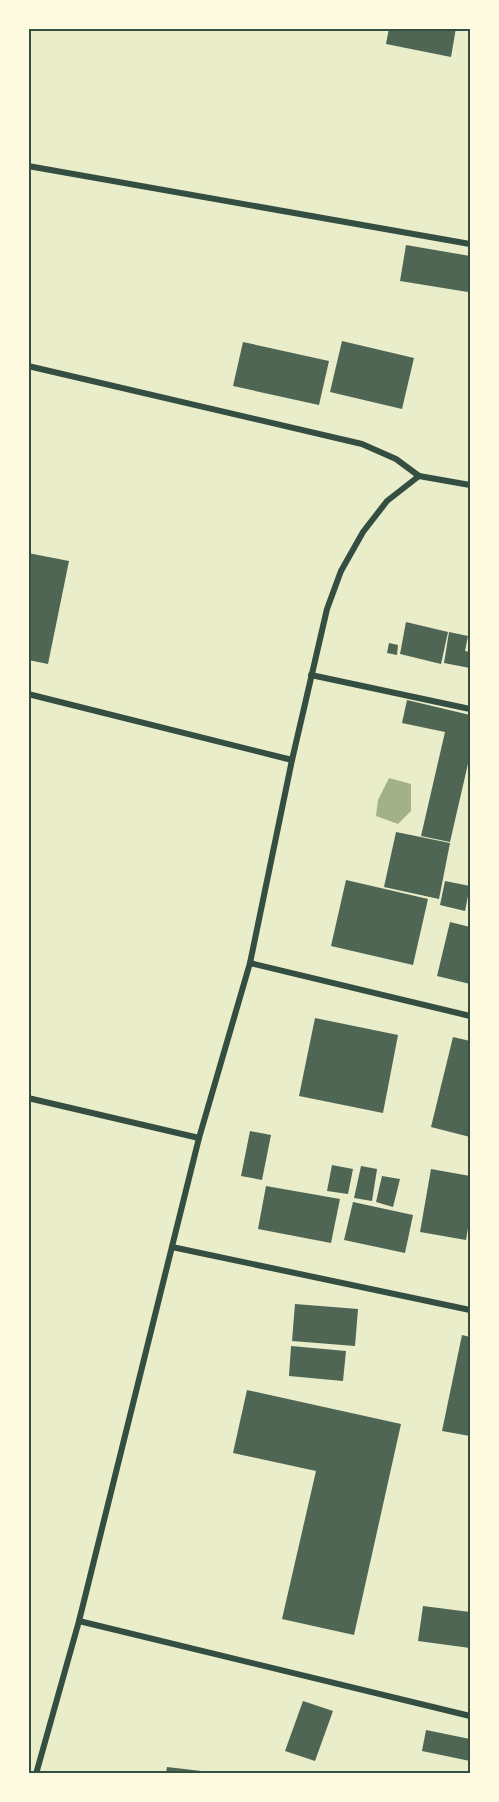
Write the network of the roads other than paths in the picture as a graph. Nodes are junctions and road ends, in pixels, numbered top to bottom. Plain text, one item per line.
1 (28, 166) edge
2 (471, 244) edge
3 (28, 366) edge
4 (419, 476) junction
5 (471, 485) edge
6 (311, 675) junction
7 (28, 694) edge
8 (471, 709) edge
9 (292, 760) junction
10 (250, 963) junction
11 (471, 1016) edge
12 (28, 1098) edge
13 (199, 1138) junction
14 (172, 1247) junction
15 (471, 1310) edge
16 (79, 1621) junction
17 (471, 1716) edge
18 (36, 1773) edge

1 - 2 street
3 - 4 street
4 - 5 street
4 - 6 street
6 - 8 street
6 - 9 street
7 - 9 street
9 - 10 street
10 - 11 street
10 - 13 street
12 - 13 street
13 - 14 street
14 - 15 street
14 - 16 street
16 - 17 street
16 - 18 street

